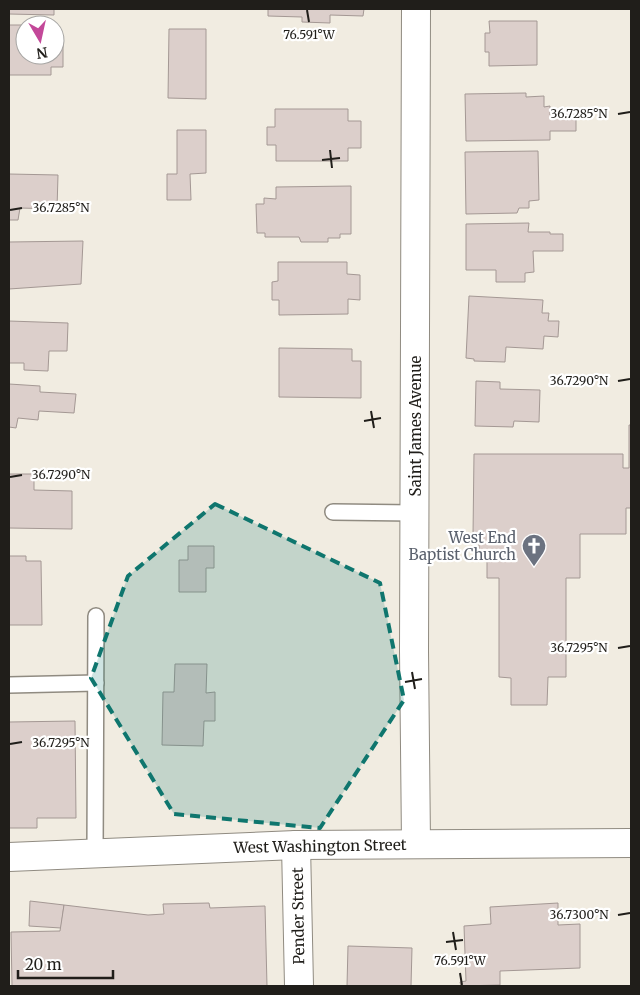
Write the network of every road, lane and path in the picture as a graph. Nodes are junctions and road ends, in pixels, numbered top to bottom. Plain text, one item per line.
1 (416, 9) edge
2 (333, 512) dead end
3 (414, 513) junction
4 (96, 616) dead end
5 (96, 683) junction
6 (9, 685) edge
7 (416, 843) junction
8 (631, 843) edge
9 (296, 845) junction
10 (96, 854) junction
11 (9, 857) edge
12 (299, 986) edge

1 - 3 street, Saint James Avenue
2 - 3 lane
3 - 7 street, Saint James Avenue
4 - 5 lane
5 - 6 lane
5 - 10 lane
7 - 8 street, West Washington Street
7 - 9 street, West Washington Street
9 - 10 street, West Washington Street
9 - 12 street, Pender Street
10 - 11 street, West Washington Street

